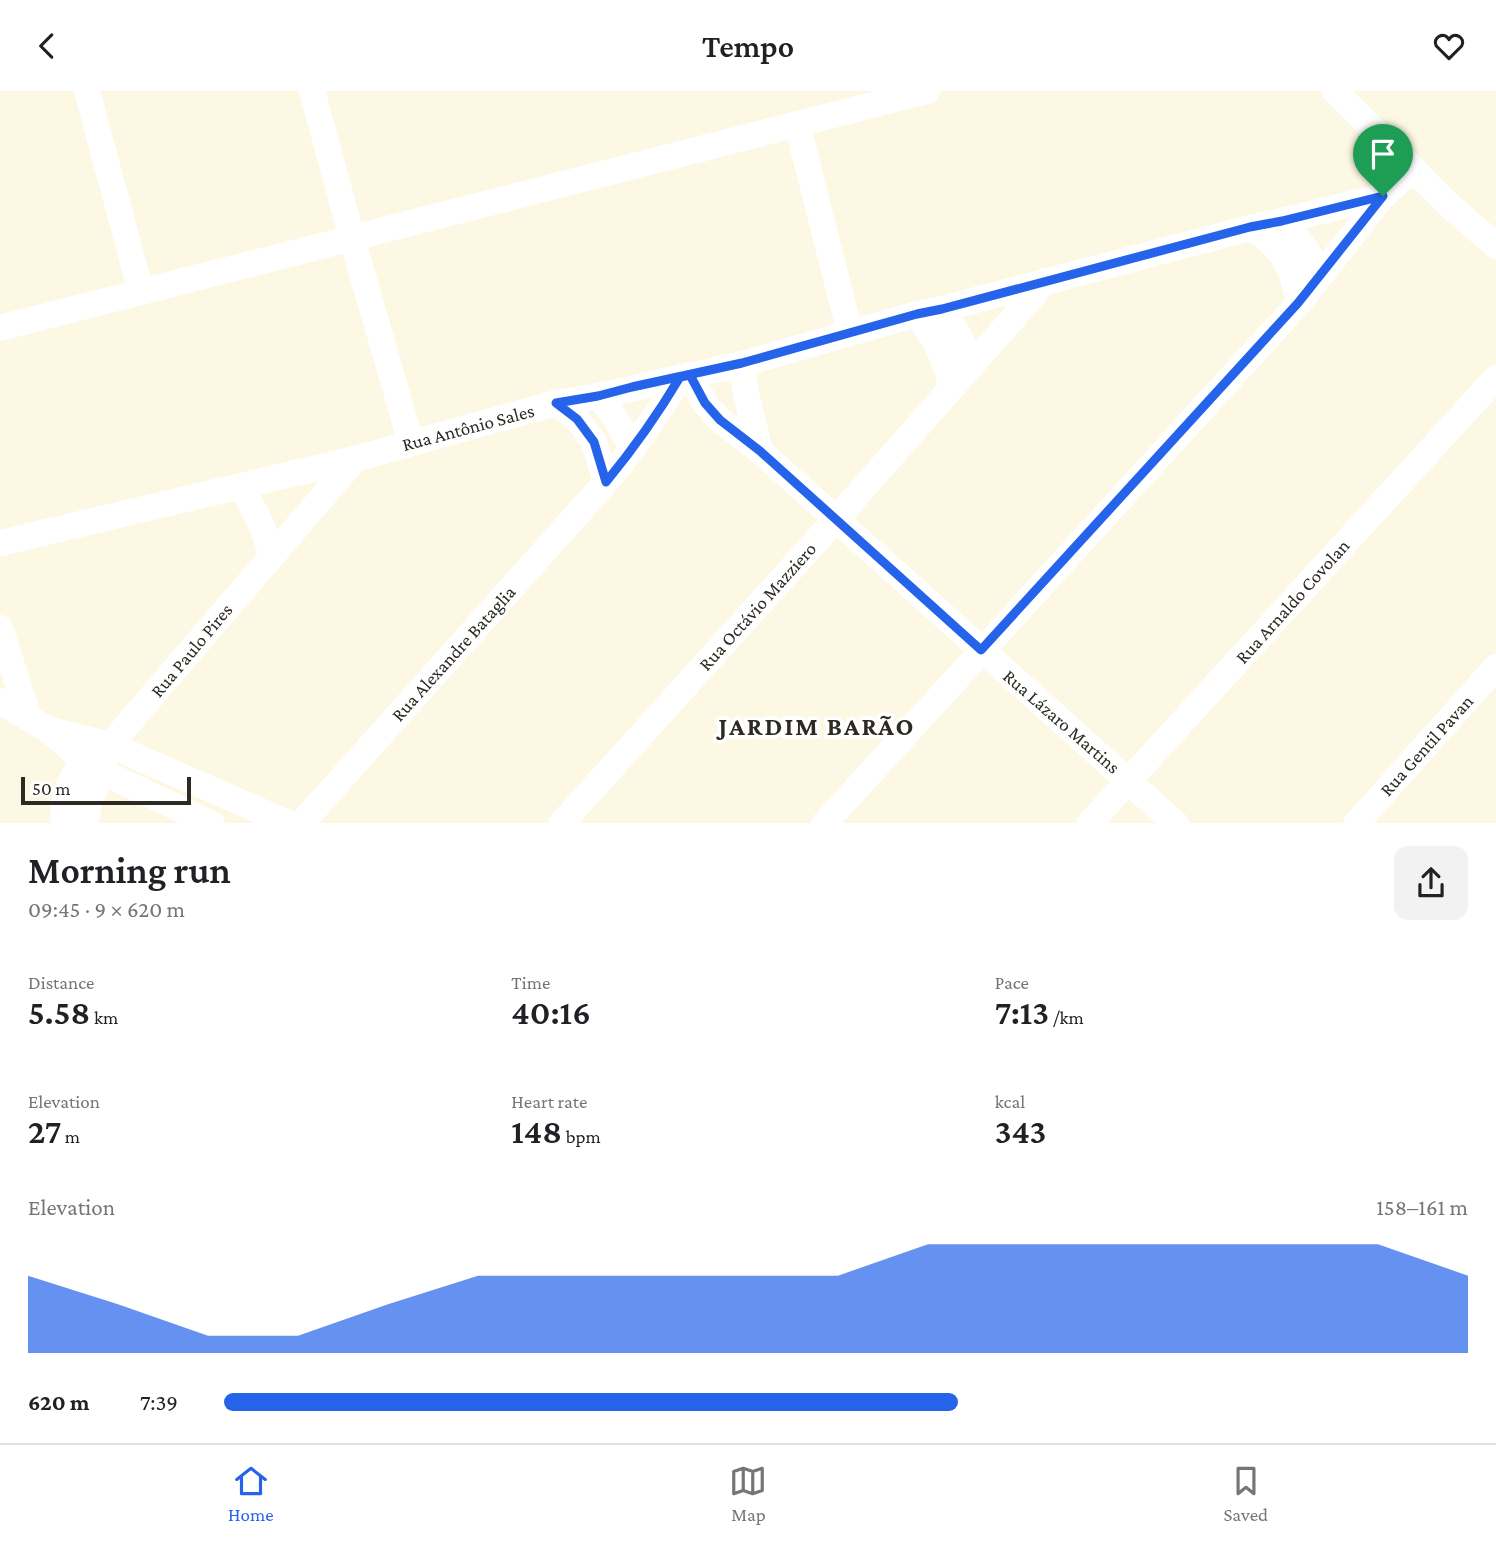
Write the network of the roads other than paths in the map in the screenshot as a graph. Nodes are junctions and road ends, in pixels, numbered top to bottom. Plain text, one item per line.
1 (87, 91) edge
2 (312, 91) edge
3 (927, 91) edge
4 (1335, 91) edge
5 (797, 124) junction
6 (1414, 169) junction
7 (1383, 196) junction
8 (1282, 221) junction
9 (1250, 227) junction
10 (352, 238) junction
11 (1496, 246) edge
12 (1321, 275) junction
13 (1046, 281) junction
14 (141, 292) junction
15 (1298, 303) junction
16 (929, 312) junction
17 (0, 328) edge
18 (850, 333) junction
19 (742, 363) junction
20 (972, 363) junction
21 (685, 376) junction
22 (1496, 378) edge
23 (951, 387) junction
24 (598, 396) junction
25 (556, 403) junction
26 (411, 443) junction
27 (633, 449) junction
28 (760, 451) junction
29 (355, 459) junction
30 (606, 482) junction
31 (242, 486) junction
32 (836, 519) junction
33 (0, 543) edge
34 (272, 555) junction
35 (0, 628) edge
36 (981, 650) junction
37 (1496, 667) edge
38 (0, 701) edge
39 (38, 724) junction
40 (110, 745) junction
41 (94, 767) junction
42 (1129, 780) junction
43 (64, 823) edge
44 (85, 823) edge
45 (210, 823) edge
46 (288, 823) edge
47 (302, 823) edge
48 (562, 823) edge
49 (825, 823) edge
50 (1090, 823) edge
51 (1175, 823) edge
52 (1357, 823) edge

1 - 14 street
2 - 10 street
3 - 5 street
4 - 6 street
5 - 10 street
5 - 18 street
6 - 7 street, Rua Antônio Sales
6 - 11 street
7 - 8 street, Rua Antônio Sales
7 - 12 street
8 - 9 street, Rua Antônio Sales
8 - 12 street
9 - 13 street, Rua Antônio Sales
9 - 15 street
10 - 14 street
10 - 26 street
12 - 15 street
13 - 16 street, Rua Antônio Sales
13 - 20 street, Rua Octávio Mazziero
14 - 17 street
15 - 36 street
16 - 18 street, Rua Antônio Sales
16 - 20 street
16 - 23 street
18 - 19 street, Rua Antônio Sales
19 - 21 street, Rua Antônio Sales
19 - 28 street
20 - 23 street, Rua Octávio Mazziero
21 - 24 street, Rua Antônio Sales
21 - 27 street, Rua Alexandre Bataglia
21 - 28 street, Rua Lázaro Martins
22 - 42 street, Rua Arnaldo Covolan
23 - 32 street, Rua Octávio Mazziero
24 - 25 street, Rua Antônio Sales
24 - 27 street
25 - 26 street, Rua Antônio Sales
25 - 30 street
26 - 29 street, Rua Antônio Sales
27 - 30 street, Rua Alexandre Bataglia
28 - 32 street, Rua Lázaro Martins
29 - 31 street, Rua Antônio Sales
29 - 34 street, Rua Paulo Pires
30 - 47 street, Rua Alexandre Bataglia
31 - 33 street, Rua Antônio Sales
31 - 34 street
32 - 36 street, Rua Lázaro Martins
32 - 48 street, Rua Octávio Mazziero
34 - 40 street, Rua Paulo Pires
35 - 39 street
36 - 42 street, Rua Lázaro Martins
36 - 49 street
37 - 52 street, Rua Gentil Pavan
38 - 39 street
39 - 40 street
39 - 41 street
40 - 41 street
40 - 46 street
41 - 43 street
41 - 44 street
41 - 45 street
42 - 50 street, Rua Arnaldo Covolan
42 - 51 street, Rua Lázaro Martins

